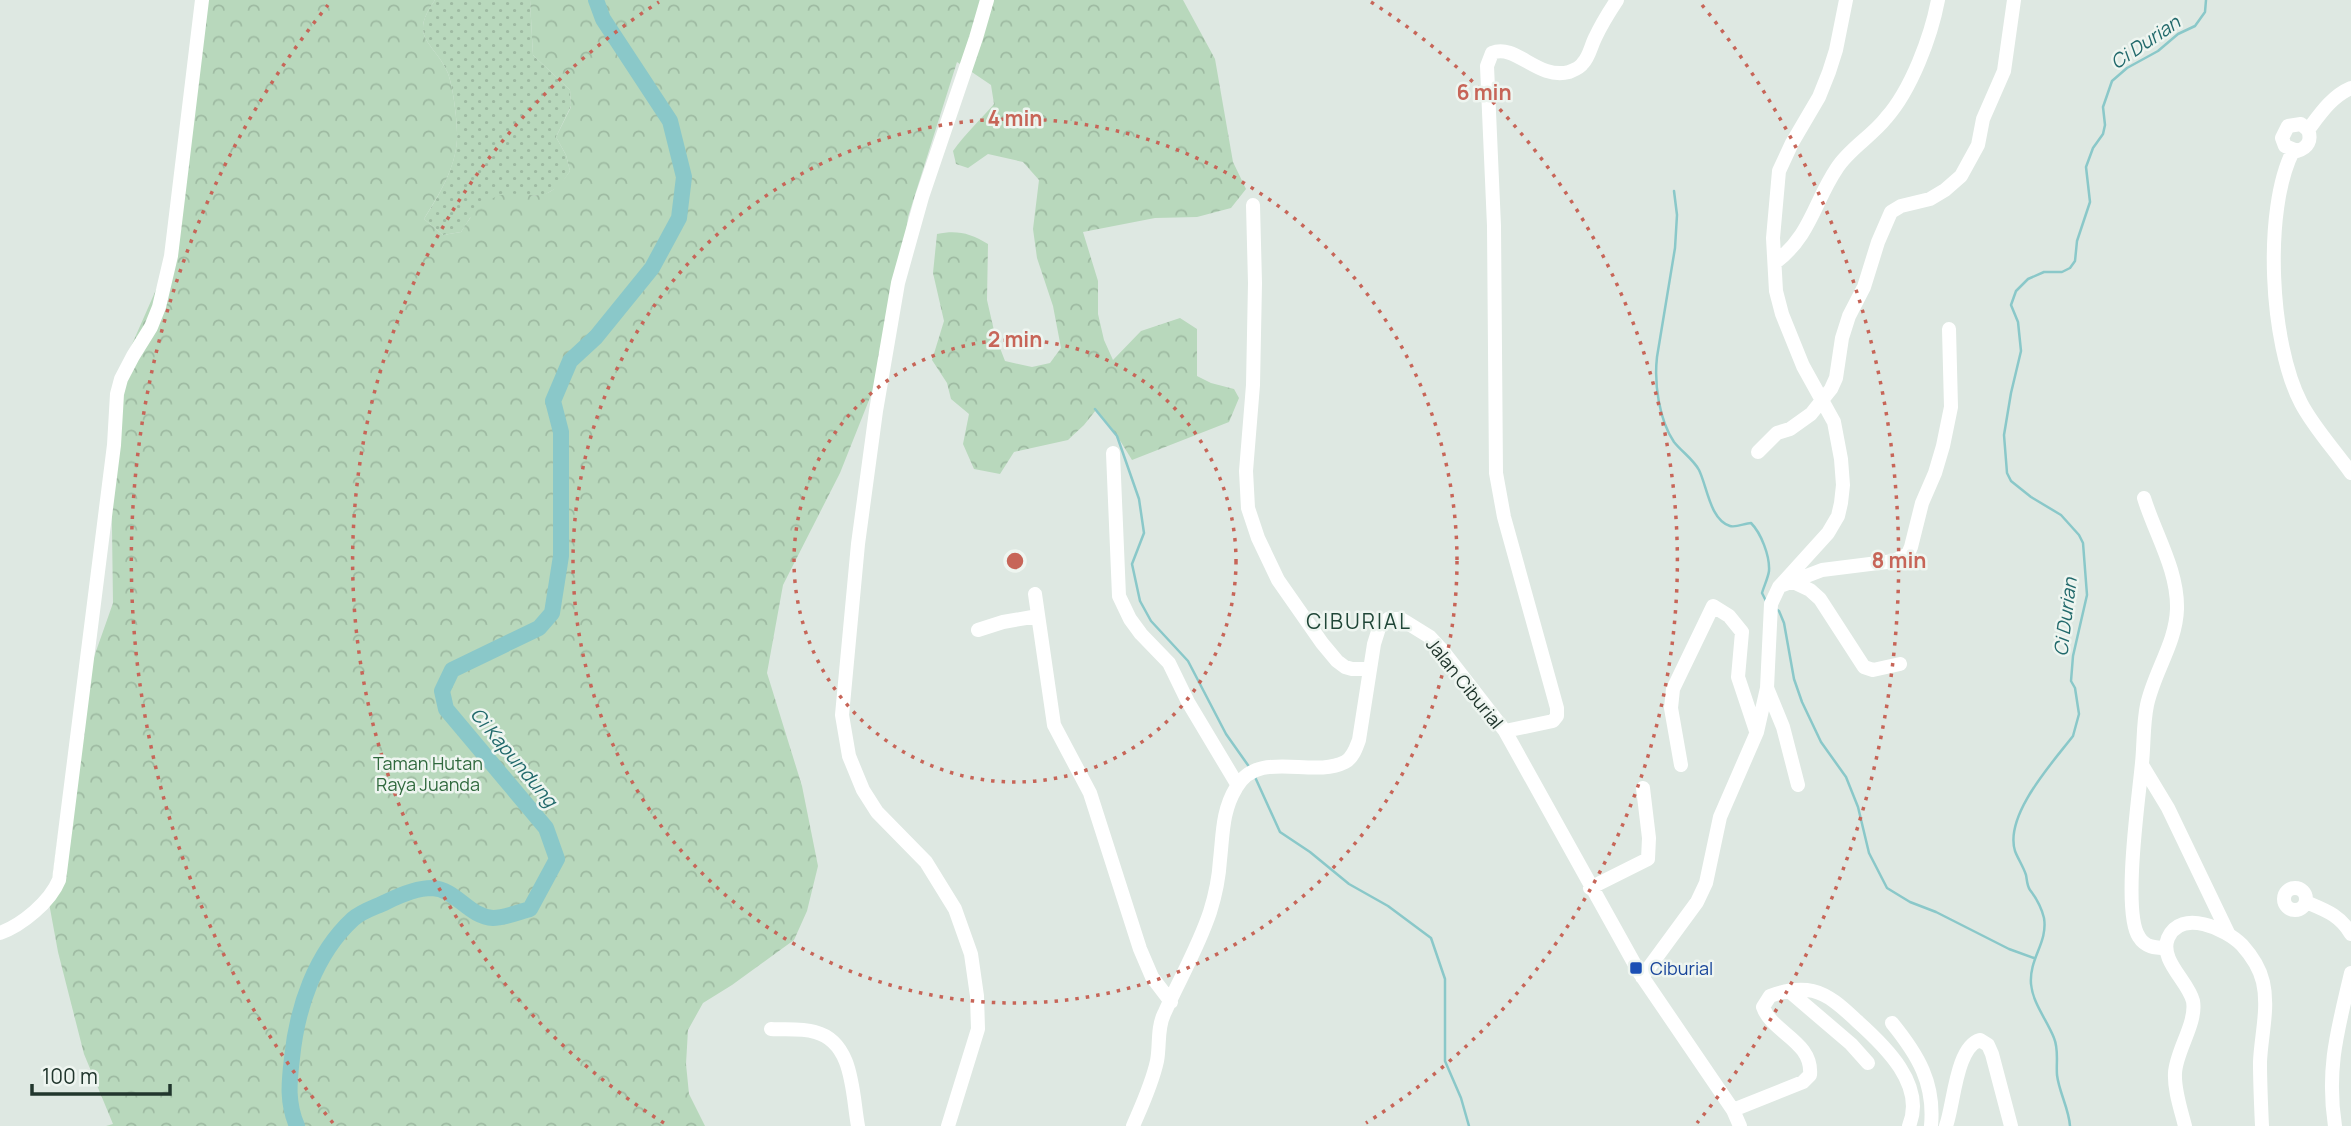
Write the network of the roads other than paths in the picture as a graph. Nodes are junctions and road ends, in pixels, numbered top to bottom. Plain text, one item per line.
1 (202, 0) edge
2 (987, 0) edge
3 (1617, 0) edge
4 (1846, 0) edge
5 (1938, 0) edge
6 (2014, 0) edge
7 (2351, 88) edge
8 (2308, 130) junction
9 (2293, 151) junction
10 (1253, 205) dead end
11 (1776, 262) junction
12 (1949, 329) dead end
13 (1823, 401) junction
14 (1758, 452) dead end
15 (1113, 453) dead end
16 (2351, 473) edge
17 (2144, 498) dead end
18 (1785, 584) junction
19 (1035, 594) dead end
20 (1038, 616) junction
21 (978, 630) dead end
22 (1900, 664) dead end
23 (1370, 669) junction
24 (1767, 688) junction
25 (1505, 732) junction
26 (1757, 732) junction
27 (1681, 765) dead end
28 (2142, 765) junction
29 (1237, 784) junction
30 (1798, 785) dead end
31 (1643, 788) dead end
32 (1590, 888) junction
33 (2306, 902) dead end
34 (0, 933) edge
35 (2351, 934) edge
36 (2229, 935) junction
37 (2166, 948) junction
38 (2351, 973) edge
39 (1642, 977) junction
40 (1789, 991) junction
41 (1171, 1002) junction
42 (1892, 1023) dead end
43 (771, 1029) dead end
44 (1868, 1063) dead end
45 (1733, 1110) junction
46 (858, 1126) edge
47 (948, 1126) edge
48 (1133, 1126) edge
49 (1740, 1126) edge
50 (1909, 1126) edge
51 (1931, 1126) edge
52 (1946, 1126) edge
53 (2011, 1126) edge
54 (2185, 1126) edge
55 (2262, 1126) edge
56 (2335, 1126) edge

1 - 34 street
2 - 47 street
3 - 25 street
4 - 11 street
5 - 11 street
6 - 13 street
7 - 8 street
8 - 9 street
8 - 9 street
9 - 16 street
10 - 23 street
11 - 13 street
12 - 18 street
13 - 14 street
13 - 18 street
15 - 29 street
17 - 28 street
18 - 22 street
18 - 24 street
19 - 20 street
20 - 21 street
20 - 41 street
23 - 25 street, Jalan Ciburial
23 - 29 street, Jalan Ciburial
24 - 26 street
24 - 30 street
25 - 32 street, Jalan Ciburial
26 - 27 street
26 - 39 street
28 - 36 street
28 - 37 street
29 - 41 street
31 - 32 street
32 - 39 street, Jalan Ciburial
33 - 35 street
36 - 37 street
36 - 55 street
37 - 54 street
38 - 56 street
39 - 45 street, Jalan Ciburial
40 - 44 street
40 - 45 street
40 - 50 street
41 - 48 street
42 - 51 street
43 - 46 street
45 - 49 street, Jalan Ciburial
52 - 53 street

